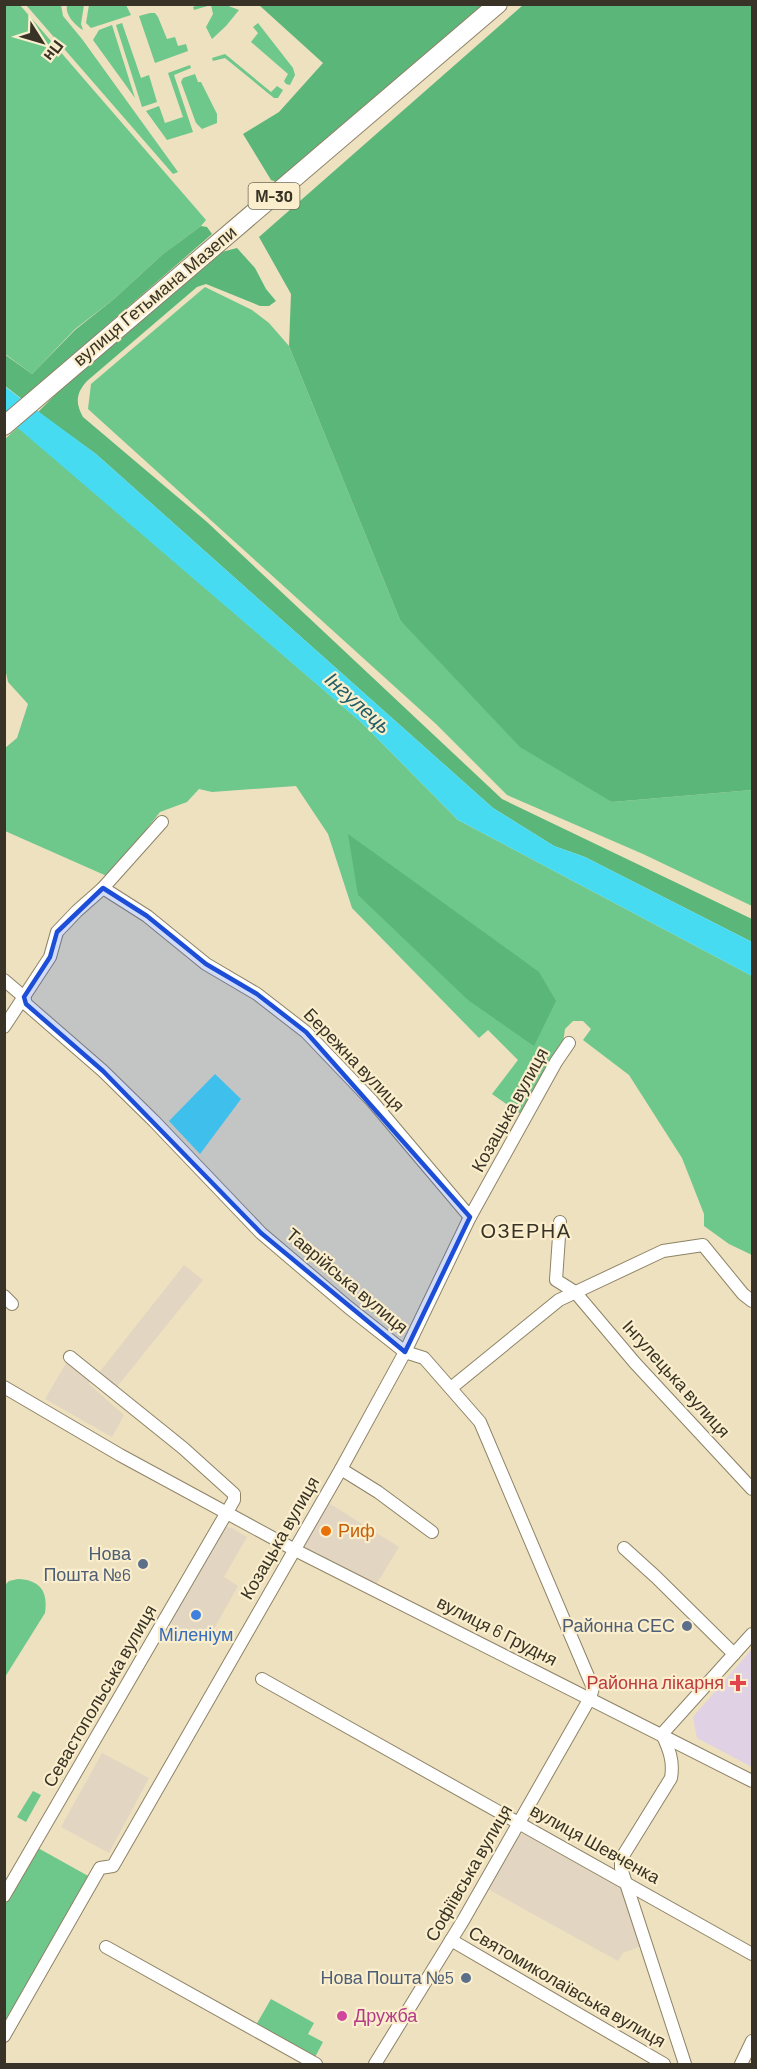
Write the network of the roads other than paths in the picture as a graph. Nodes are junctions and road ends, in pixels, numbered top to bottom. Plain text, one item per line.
1 (498, 4) edge
2 (4, 426) edge
3 (162, 822) dead end
4 (103, 888) junction
5 (4, 980) edge
6 (24, 997) junction
7 (4, 1027) edge
8 (569, 1043) dead end
9 (470, 1217) junction
10 (560, 1222) dead end
11 (575, 1292) junction
12 (753, 1301) edge
13 (405, 1352) junction
14 (70, 1357) dead end
15 (4, 1387) edge
16 (451, 1388) junction
17 (341, 1469) junction
18 (753, 1489) edge
19 (226, 1514) junction
20 (432, 1532) dead end
21 (624, 1548) dead end
22 (295, 1550) junction
23 (753, 1634) edge
24 (734, 1654) junction
25 (262, 1679) dead end
26 (590, 1698) junction
27 (662, 1734) junction
28 (753, 1781) edge
29 (520, 1823) junction
30 (624, 1881) junction
31 (4, 1896) edge
32 (451, 1940) junction
33 (106, 1947) dead end
34 (753, 1954) edge
35 (4, 2036) edge
36 (753, 2041) edge
37 (379, 2063) edge
38 (316, 2064) edge
39 (664, 2064) edge
40 (685, 2064) edge
41 (741, 2064) edge

1 - 2 highway, вулиця Гетьмана Мазепи / М-30
3 - 4 street
4 - 6 street
4 - 9 street, Бережна вулиця
5 - 6 street, Таврійська вулиця
6 - 7 street
6 - 13 street, Таврійська вулиця
8 - 9 street, Козацька вулиця
9 - 13 street, Козацька вулиця
10 - 11 street, Інгулецька вулиця
11 - 12 street
11 - 16 street
11 - 18 street, Інгулецька вулиця
13 - 16 street, Таврійська вулиця
13 - 17 street, Козацька вулиця
14 - 19 street
15 - 19 street, вулиця 6 Грудня
16 - 26 street, Таврійська вулиця
17 - 20 street
17 - 22 street, Козацька вулиця
19 - 22 street, вулиця 6 Грудня
19 - 31 street, Севастопольська вулиця
21 - 24 street
22 - 26 street, вулиця 6 Грудня
22 - 35 street, Козацька вулиця
23 - 24 street
24 - 27 street
25 - 29 street, вулиця Шевченка
26 - 27 street, вулиця 6 Грудня
26 - 29 street, Софіївська вулиця
27 - 28 street, вулиця 6 Грудня
27 - 30 street
29 - 30 street, вулиця Шевченка
29 - 32 street, Софіївська вулиця
30 - 34 street, вулиця Шевченка
30 - 40 street
32 - 37 street, Софіївська вулиця
32 - 39 street, Святомиколаївська вулиця
33 - 38 street
36 - 41 street

